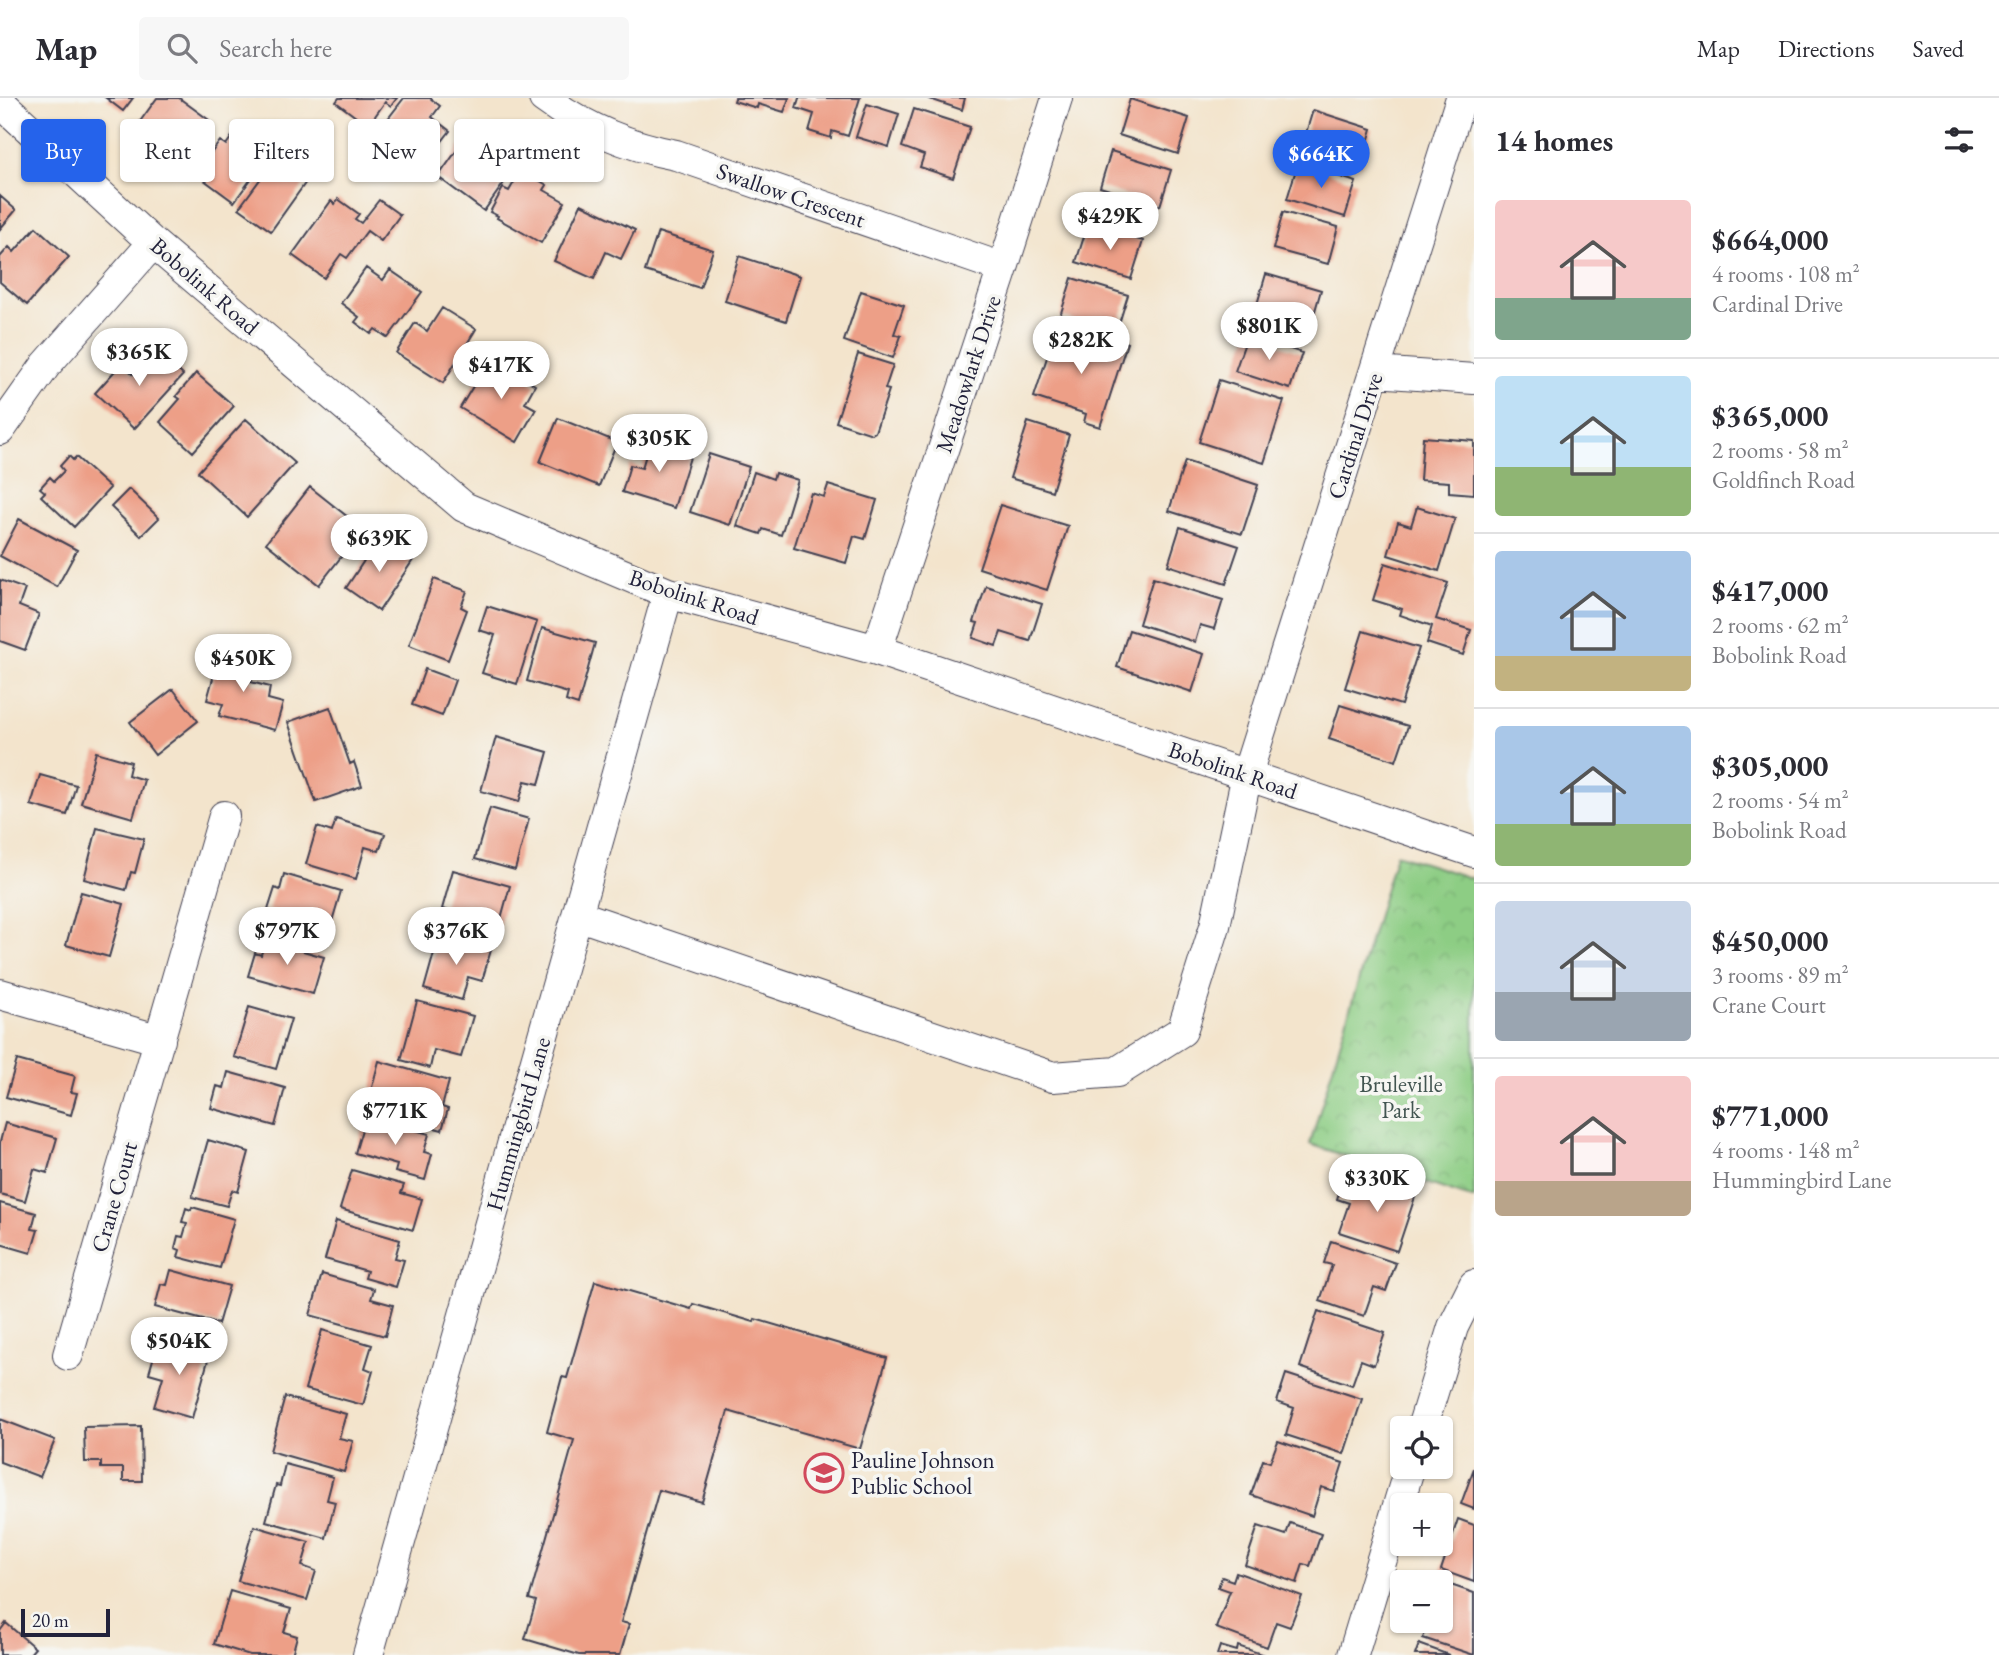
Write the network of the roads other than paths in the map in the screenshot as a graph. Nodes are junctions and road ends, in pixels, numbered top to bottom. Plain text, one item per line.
1 (544, 98) edge
2 (1056, 98) edge
3 (1461, 98) edge
4 (0, 102) edge
5 (153, 243) junction
6 (1003, 268) junction
7 (1376, 372) junction
8 (1474, 379) edge
9 (0, 430) edge
10 (668, 593) junction
11 (877, 650) junction
12 (1247, 774) junction
13 (224, 816) dead end
14 (1474, 852) edge
15 (577, 915) junction
16 (0, 994) edge
17 (160, 1040) junction
18 (1474, 1285) edge
19 (68, 1355) dead end
20 (1426, 1416) edge
21 (1406, 1479) edge
22 (368, 1655) edge
23 (1353, 1655) edge

1 - 6 street, Swallow Crescent
2 - 6 street, Meadowlark Drive
3 - 7 street, Cardinal Drive
4 - 5 street, Bobolink Road
5 - 9 street
5 - 10 street, Bobolink Road
6 - 11 street, Meadowlark Drive
7 - 8 street
7 - 12 street, Cardinal Drive
10 - 11 street, Bobolink Road
10 - 15 street, Hummingbird Lane
11 - 12 street, Bobolink Road
12 - 14 street, Bobolink Road
12 - 15 street, Cardinal Drive
13 - 17 street, Crane Court
15 - 22 street, Hummingbird Lane
16 - 17 street
17 - 19 street, Crane Court
18 - 20 street
21 - 23 street

